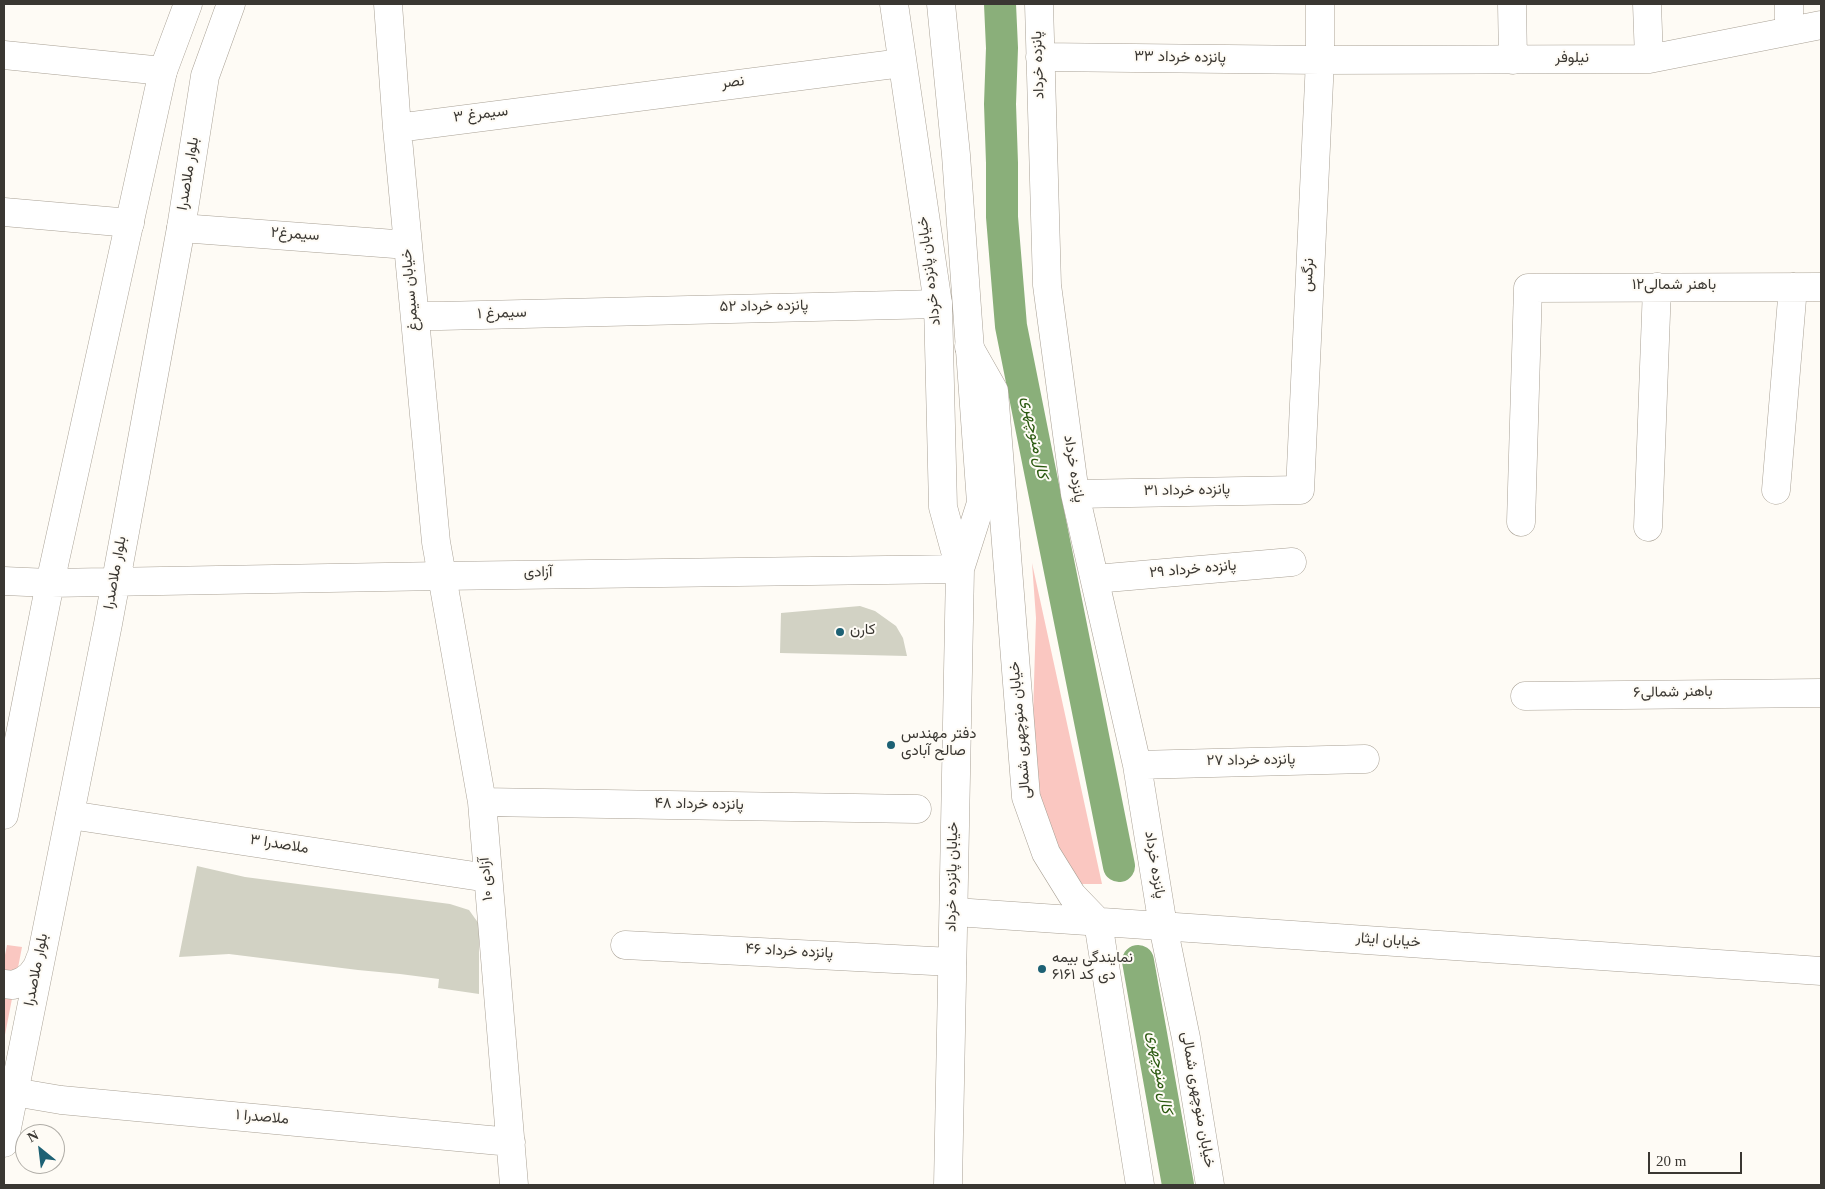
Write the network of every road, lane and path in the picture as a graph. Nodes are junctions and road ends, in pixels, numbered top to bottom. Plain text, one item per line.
1 (188, 4) edge
2 (232, 4) edge
3 (388, 4) edge
4 (894, 4) edge
5 (941, 4) edge
6 (1039, 4) edge
7 (1320, 4) edge
8 (1512, 4) edge
9 (1647, 4) edge
10 (1788, 4) edge
11 (1821, 25) edge
12 (1789, 31) junction
13 (4, 55) edge
14 (1040, 57) junction
15 (1649, 59) junction
16 (1320, 60) junction
17 (1513, 60) junction
18 (902, 63) junction
19 (163, 71) junction
20 (206, 76) junction
21 (564, 106) joint
22 (397, 128) junction
23 (4, 212) edge
24 (130, 223) junction
25 (181, 228) junction
26 (408, 245) junction
27 (1793, 287) junction
28 (1821, 287) edge
29 (1657, 288) junction
30 (938, 304) junction
31 (589, 313) joint
32 (415, 316) junction
33 (969, 347) junction
34 (1300, 490) joint
35 (1776, 490) dead end
36 (1075, 494) junction
37 (1521, 522) dead end
38 (1648, 527) dead end
39 (1292, 562) dead end
40 (960, 569) junction
41 (441, 576) junction
42 (1094, 579) junction
43 (4, 580) edge
44 (115, 582) junction
45 (50, 583) junction
46 (1821, 693) edge
47 (1525, 696) dead end
48 (1365, 759) dead end
49 (1137, 764) junction
50 (482, 802) junction
51 (917, 810) dead end
52 (4, 814) edge
53 (70, 815) junction
54 (488, 878) junction
55 (955, 912) junction
56 (1098, 922) junction
57 (1163, 926) junction
58 (625, 945) dead end
59 (41, 957) junction
60 (952, 962) junction
61 (1821, 971) edge
62 (4, 984) edge
63 (14, 1092) junction
64 (511, 1142) junction
65 (4, 1143) edge
66 (514, 1185) edge
67 (948, 1185) edge
68 (1140, 1185) edge
69 (1210, 1185) edge

1 - 19 street
2 - 20 street, بلوار ملاصدرا
3 - 22 street, خیابان سیمرغ
4 - 18 street, خیابان پانزده خرداد
5 - 33 street, خیابان پانزده خرداد
6 - 14 street, پانزده خرداد
7 - 16 street, نرگس
8 - 17 street
9 - 15 street
10 - 12 street
11 - 12 street, نیلوفر
12 - 15 street, نیلوفر
13 - 19 street
14 - 16 street, پانزده خرداد ۳۳
14 - 36 street, پانزده خرداد
15 - 17 street, نیلوفر
16 - 17 street, نیلوفر
16 - 34 street, نرگس
18 - 21 street, نصر
18 - 30 street, خیابان پانزده خرداد
19 - 20 street
19 - 24 street
20 - 25 street, بلوار ملاصدرا
21 - 22 street, سیمرغ ۳
22 - 26 street, خیابان سیمرغ
23 - 24 street
24 - 45 street
25 - 26 street, سیمرغ۲
25 - 44 street, بلوار ملاصدرا
26 - 32 street, خیابان سیمرغ
27 - 28 street, باهنر شمالی۱۲
27 - 29 street, باهنر شمالی۱۲
27 - 35 street
29 - 37 street, باهنر شمالی۱۲
29 - 38 street
30 - 31 street, پانزده خرداد ۵۲
30 - 40 street, خیابان پانزده خرداد
31 - 32 street, سیمرغ ۱
32 - 41 street, خیابان سیمرغ
33 - 40 street, خیابان پانزده خرداد
33 - 56 street, خیابان منوچهری شمالی
34 - 36 street, پانزده خرداد ۳۱
36 - 42 street, پانزده خرداد
39 - 42 street, پانزده خرداد ۲۹
40 - 41 street, آزادی
40 - 55 street, خیابان پانزده خرداد
41 - 44 street, آزادی
41 - 50 street, آزادی ۱۰
42 - 49 street, پانزده خرداد
43 - 45 street, آزادی
44 - 45 street, آزادی
44 - 53 street, بلوار ملاصدرا
45 - 52 street
46 - 47 street, باهنر شمالی۶
48 - 49 street, پانزده خرداد ۲۷
49 - 57 street, پانزده خرداد
50 - 51 street, پانزده خرداد ۴۸
50 - 54 street, آزادی ۱۰
53 - 54 street, ملاصدرا ۳
53 - 59 street, بلوار ملاصدرا
54 - 64 street, آزادی ۱۰
55 - 56 street, خیابان ایثار
55 - 60 street, خیابان پانزده خرداد
56 - 57 street, خیابان ایثار
56 - 68 street
57 - 61 street, خیابان ایثار
57 - 69 street, خیابان منوچهری شمالی
58 - 60 street, پانزده خرداد ۴۶
59 - 62 street
59 - 63 street, بلوار ملاصدرا
60 - 67 street, خیابان پانزده خرداد
63 - 64 street, ملاصدرا ۱
63 - 65 street, بلوار ملاصدرا
64 - 66 street, آزادی ۱۰

